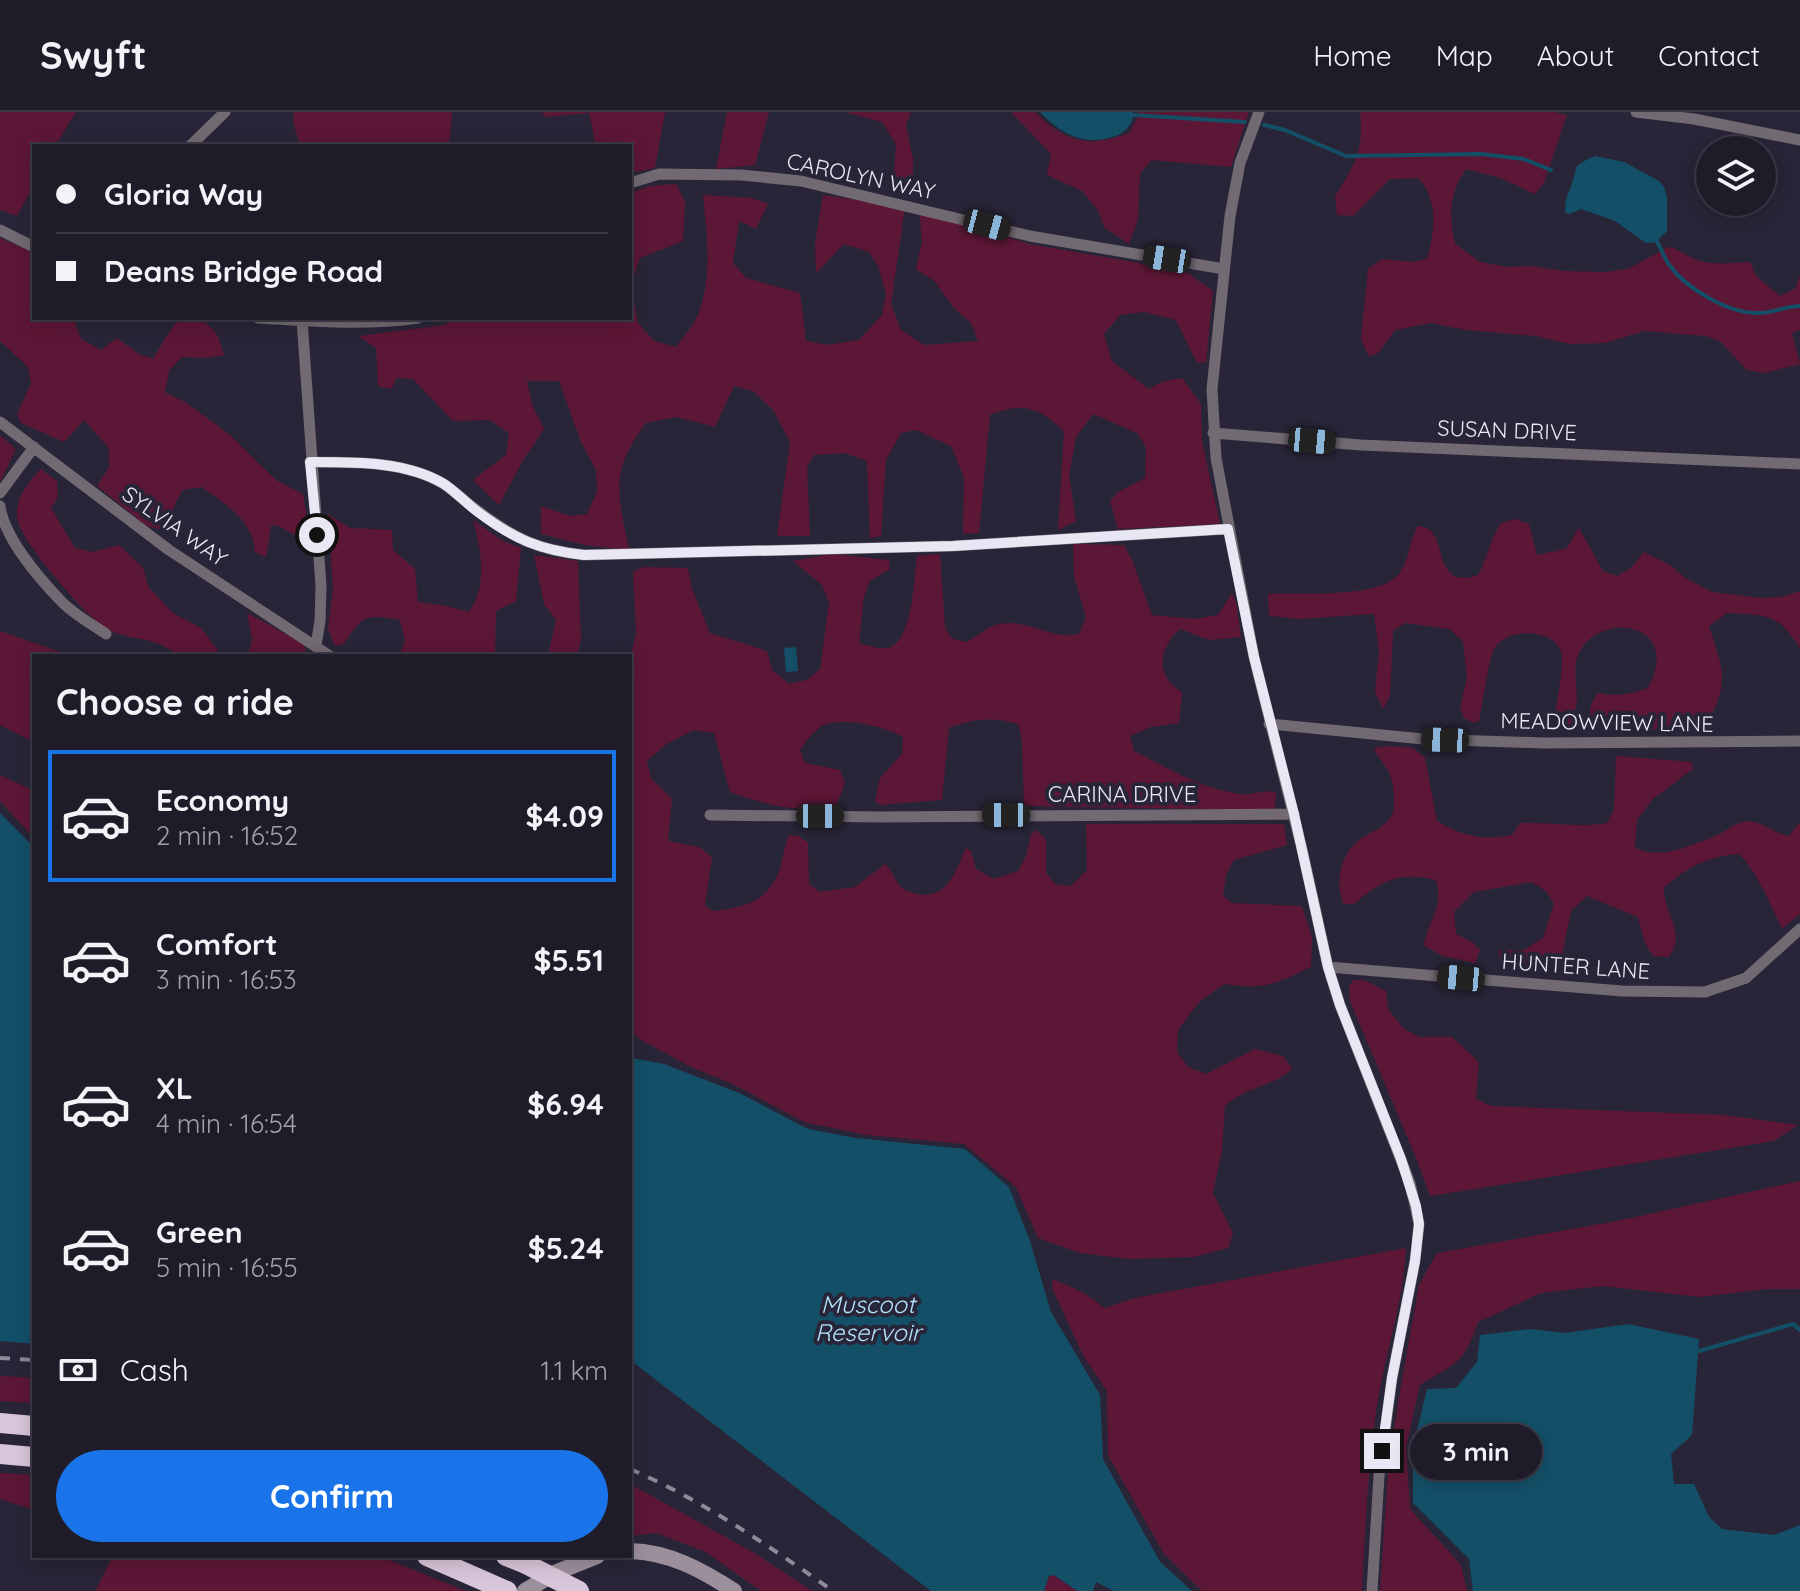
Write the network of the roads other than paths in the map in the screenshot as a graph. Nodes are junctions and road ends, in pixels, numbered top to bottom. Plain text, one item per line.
1 (225, 112) edge
2 (1259, 112) edge
3 (1636, 112) edge
4 (1800, 140) edge
5 (192, 144) edge
6 (632, 182) edge
7 (0, 230) edge
8 (32, 246) edge
9 (1224, 269) junction
10 (302, 320) joint
11 (405, 320) edge
12 (0, 422) edge
13 (1213, 433) junction
14 (34, 447) junction
15 (310, 462) junction
16 (1800, 464) edge
17 (0, 493) edge
18 (0, 506) edge
19 (1228, 529) junction
20 (106, 634) dead end
21 (316, 645) junction
22 (327, 654) edge
23 (1269, 724) junction
24 (1800, 741) edge
25 (1294, 814) junction
26 (710, 815) dead end
27 (1800, 929) edge
28 (1328, 967) junction
29 (0, 1423) edge
30 (32, 1426) edge
31 (0, 1454) edge
32 (32, 1457) edge
33 (632, 1551) edge
34 (432, 1558) edge
35 (511, 1558) edge
36 (592, 1558) edge
37 (500, 1588) edge
38 (525, 1591) edge
39 (579, 1591) edge
40 (734, 1591) edge
41 (1372, 1591) edge

1 - 5 street
2 - 9 street
3 - 4 street
6 - 9 street, CAROLYN WAY
7 - 8 street
9 - 13 street
10 - 11 street
10 - 15 street
12 - 14 street, SYLVIA WAY
13 - 16 street, SUSAN DRIVE
13 - 19 street
14 - 17 street
14 - 21 street, SYLVIA WAY
15 - 19 street
15 - 21 street
18 - 20 street
19 - 23 street
21 - 22 street, SYLVIA WAY
23 - 24 street, MEADOWVIEW LANE
23 - 25 street
25 - 26 street, CARINA DRIVE
25 - 28 street
27 - 28 street, HUNTER LANE
28 - 41 street
29 - 30 highway
31 - 32 highway
33 - 40 main road
34 - 37 highway
35 - 39 highway, bridge
36 - 38 main road

